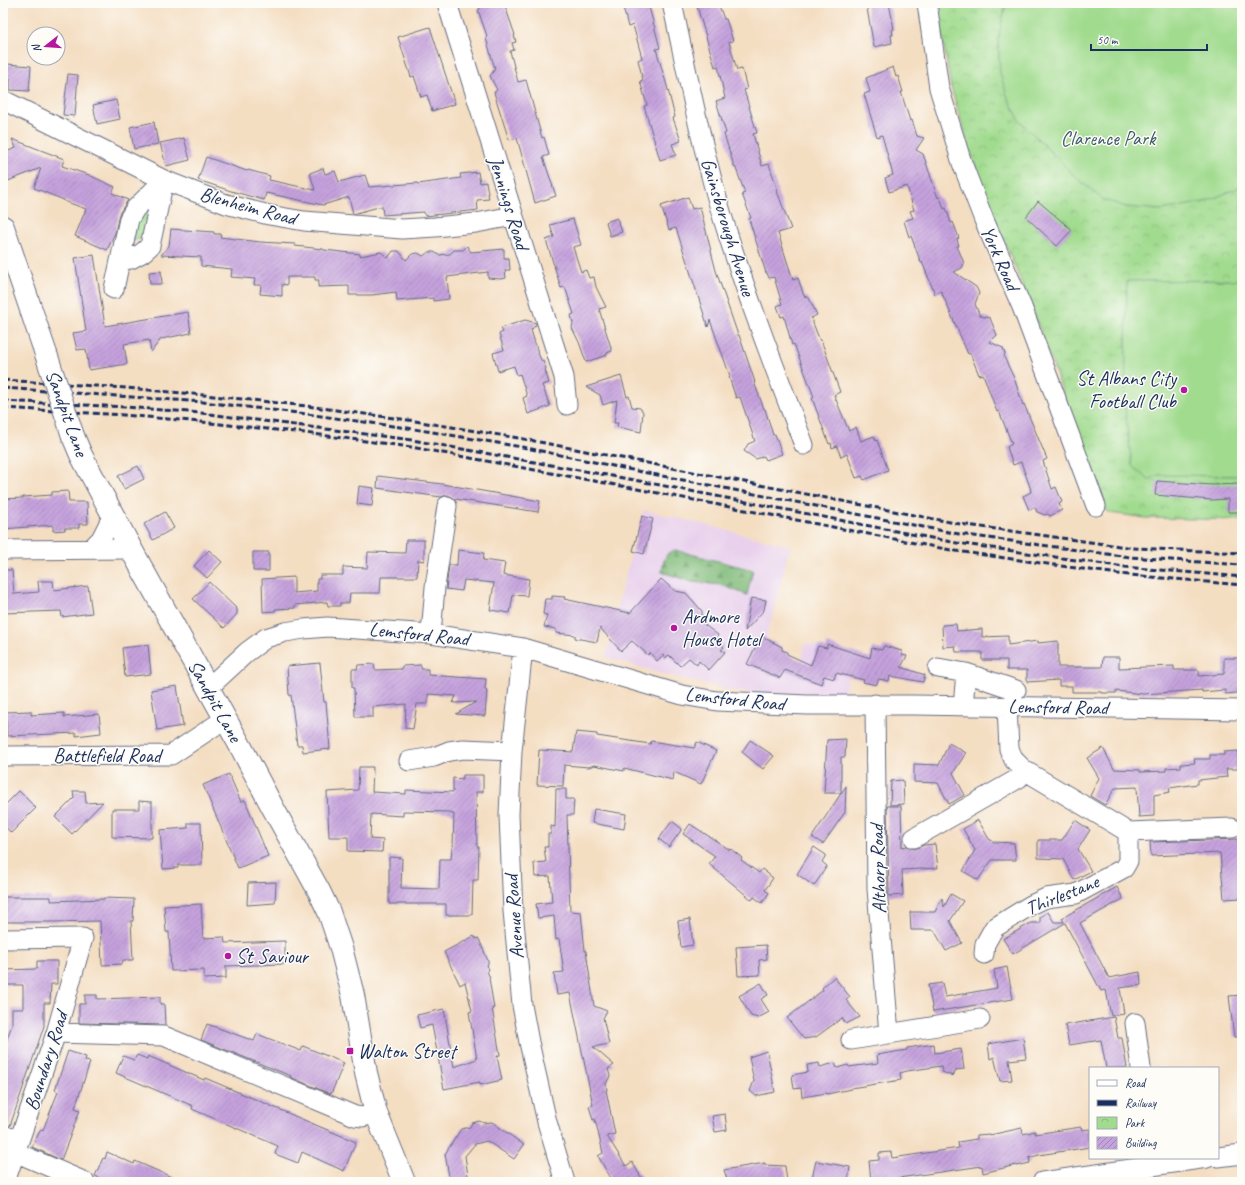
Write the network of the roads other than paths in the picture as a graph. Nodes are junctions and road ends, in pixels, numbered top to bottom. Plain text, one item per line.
1 (447, 3) edge
2 (672, 3) edge
3 (927, 3) edge
4 (3, 100) edge
5 (164, 180) junction
6 (513, 216) junction
7 (3, 226) edge
8 (121, 260) junction
9 (114, 289) dead end
10 (567, 404) dead end
11 (804, 444) dead end
12 (447, 506) dead end
13 (1096, 506) dead end
14 (113, 515) junction
15 (92, 548) junction
16 (131, 549) junction
17 (3, 550) edge
18 (431, 634) junction
19 (524, 648) junction
20 (938, 668) dead end
21 (966, 673) junction
22 (208, 688) junction
23 (1011, 698) junction
24 (875, 704) junction
25 (963, 706) junction
26 (1242, 710) edge
27 (225, 720) junction
28 (512, 751) junction
29 (3, 756) edge
30 (409, 761) dead end
31 (1024, 770) junction
32 (1232, 828) dead end
33 (1128, 832) junction
34 (914, 838) dead end
35 (3, 939) edge
36 (984, 954) dead end
37 (980, 1019) dead end
38 (1135, 1023) dead end
39 (56, 1033) junction
40 (889, 1034) junction
41 (851, 1040) dead end
42 (1141, 1067) edge
43 (376, 1114) junction
44 (12, 1143) edge
45 (1242, 1154) edge
46 (1219, 1157) edge
47 (1193, 1159) edge
48 (1134, 1163) edge
49 (5, 1182) edge
50 (85, 1182) edge
51 (404, 1182) edge
52 (565, 1182) edge
53 (1042, 1182) edge

1 - 6 street, Jennings Road
2 - 11 street, Gainsborough Avenue
3 - 13 street, York Road
4 - 5 street, Blenheim Road
5 - 6 street, Blenheim Road
5 - 8 street
5 - 8 street
6 - 10 street, Jennings Road
7 - 14 street, Sandpit Lane, bridge
8 - 9 street
12 - 18 street
14 - 15 street
14 - 16 street, Sandpit Lane
15 - 16 street
15 - 17 street
16 - 22 street, Sandpit Lane
18 - 19 street, Lemsford Road
18 - 22 street, Lemsford Road
19 - 24 street, Lemsford Road
19 - 28 street, Avenue Road
20 - 21 street
21 - 23 street
21 - 25 street
22 - 27 street, Sandpit Lane
23 - 25 street, Lemsford Road
23 - 26 street, Lemsford Road
23 - 31 street
24 - 25 street, Lemsford Road
24 - 40 street, Althorp Road
27 - 29 street, Battlefield Road
27 - 43 street, Sandpit Lane
28 - 30 street
28 - 52 street, Avenue Road
31 - 33 street
31 - 34 street
32 - 33 street
33 - 36 street, Thirlestane
35 - 39 street, Boundary Road
37 - 40 street
38 - 42 street
39 - 43 street
39 - 44 street, Boundary Road
40 - 41 street
43 - 51 street, Sandpit Lane
44 - 49 street, Boundary Road
44 - 50 street
45 - 46 street
47 - 48 street
48 - 53 street

